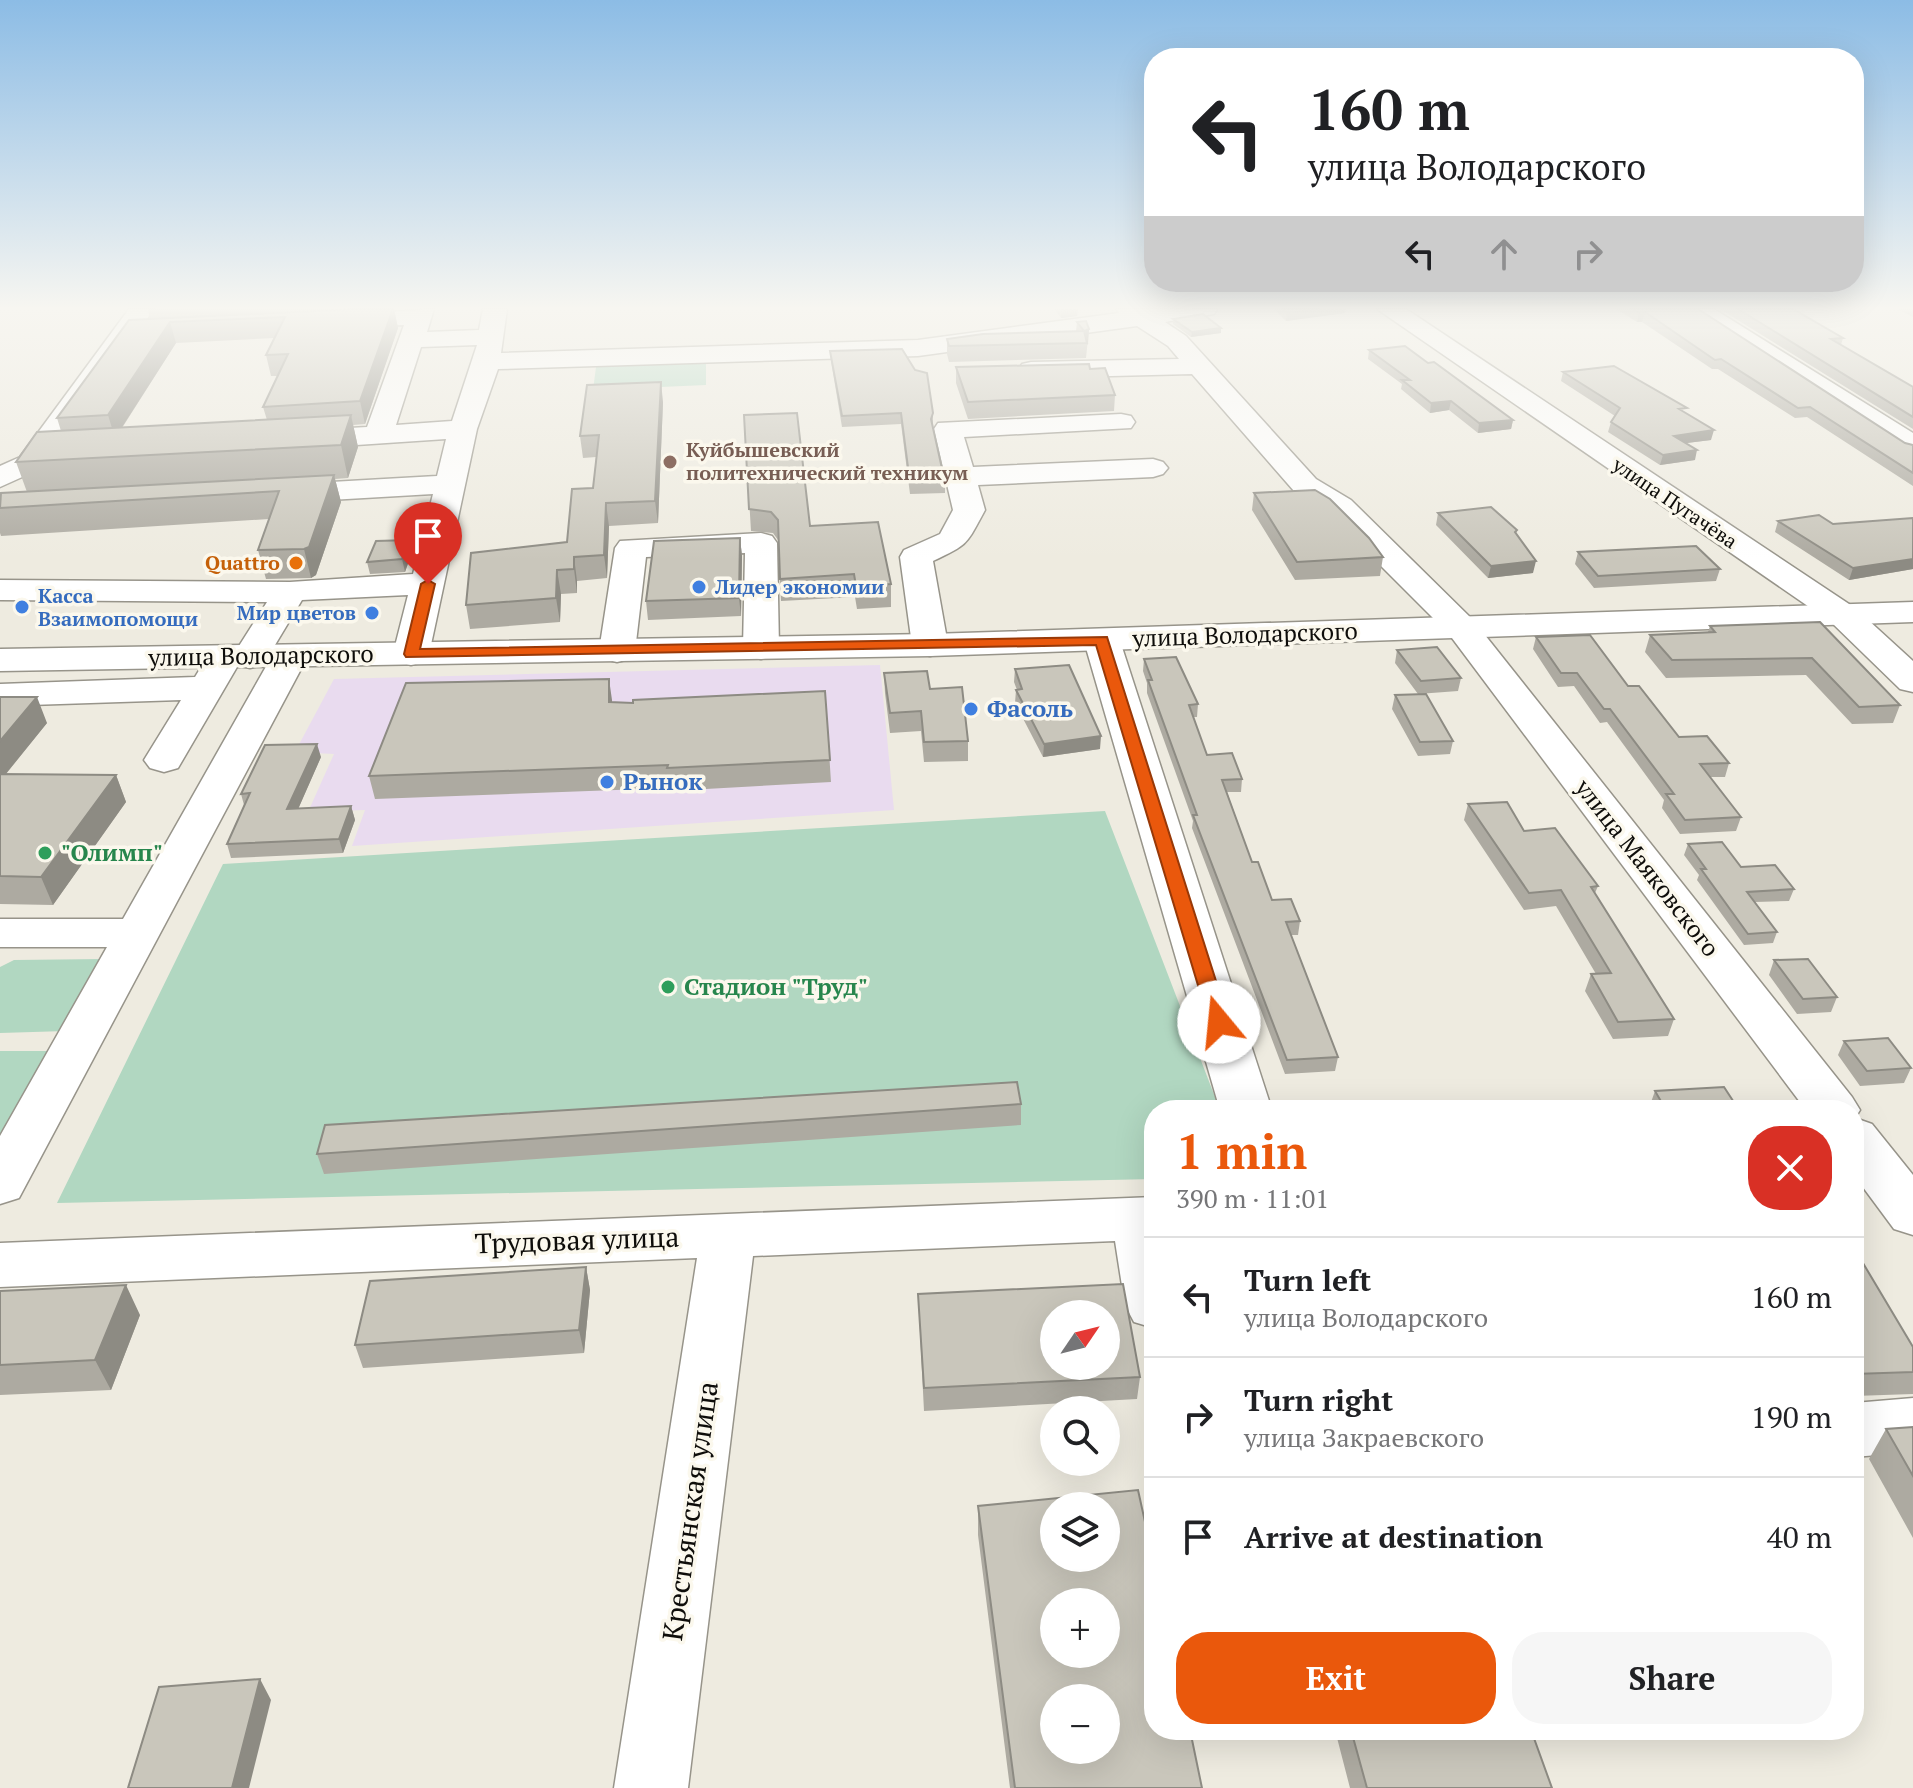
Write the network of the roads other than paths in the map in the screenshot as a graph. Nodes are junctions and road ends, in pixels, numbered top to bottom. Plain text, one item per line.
1 (81, 392) edge
2 (393, 392) edge
3 (474, 392) edge
4 (1223, 392) edge
5 (1513, 392) edge
6 (1830, 392) edge
7 (1121, 422) dead end
8 (463, 429) junction
9 (378, 435) junction
10 (269, 441) edge
11 (1913, 445) edge
12 (67, 453) edge
13 (33, 459) junction
14 (1153, 468) dead end
15 (961, 477) junction
16 (0, 478) edge
17 (451, 484) junction
18 (250, 496) edge
19 (466, 565) edge
20 (430, 575) junction
21 (0, 590) edge
22 (290, 592) junction
23 (1913, 612) edge
24 (1843, 615) junction
25 (1461, 627) junction
26 (1102, 641) junction
27 (930, 645) junction
28 (761, 648) junction
29 (617, 651) junction
30 (411, 654) junction
31 (0, 660) edge
32 (243, 665) junction
33 (1913, 681) edge
34 (0, 695) edge
35 (164, 760) dead end
36 (0, 933) edge
37 (138, 933) junction
38 (1243, 1100) edge
39 (1826, 1100) edge
40 (1864, 1151) edge
41 (0, 1184) edge
42 (1893, 1193) edge
43 (1144, 1218) edge
44 (728, 1234) junction
45 (0, 1265) edge
46 (1913, 1425) edge
47 (1864, 1429) edge
48 (651, 1788) edge

1 - 13 street
2 - 9 street
3 - 8 street
4 - 25 street, улица Маяковского
5 - 24 street, улица Пугачёва
6 - 11 street
7 - 15 street
8 - 9 street
8 - 17 street
9 - 10 street
12 - 13 street
13 - 16 street
14 - 15 street
15 - 27 street
17 - 18 street
17 - 20 street
19 - 20 street
20 - 22 street
20 - 30 street
21 - 22 street
22 - 32 street
23 - 24 street, улица Володарского
24 - 25 street, улица Володарского
24 - 33 street, улица Пугачёва
25 - 26 street, улица Володарского
25 - 39 street, улица Маяковского
26 - 27 street, улица Володарского
26 - 38 street
27 - 28 street, улица Володарского
28 - 29 street, улица Володарского
28 - 29 street
29 - 30 street, улица Володарского
30 - 32 street, улица Володарского
31 - 32 street, улица Володарского
32 - 34 street
32 - 35 street
32 - 37 street
36 - 37 street
37 - 41 street
40 - 42 street
43 - 44 street, Трудовая улица
44 - 45 street, Трудовая улица
44 - 48 street, Крестьянская улица
46 - 47 street

